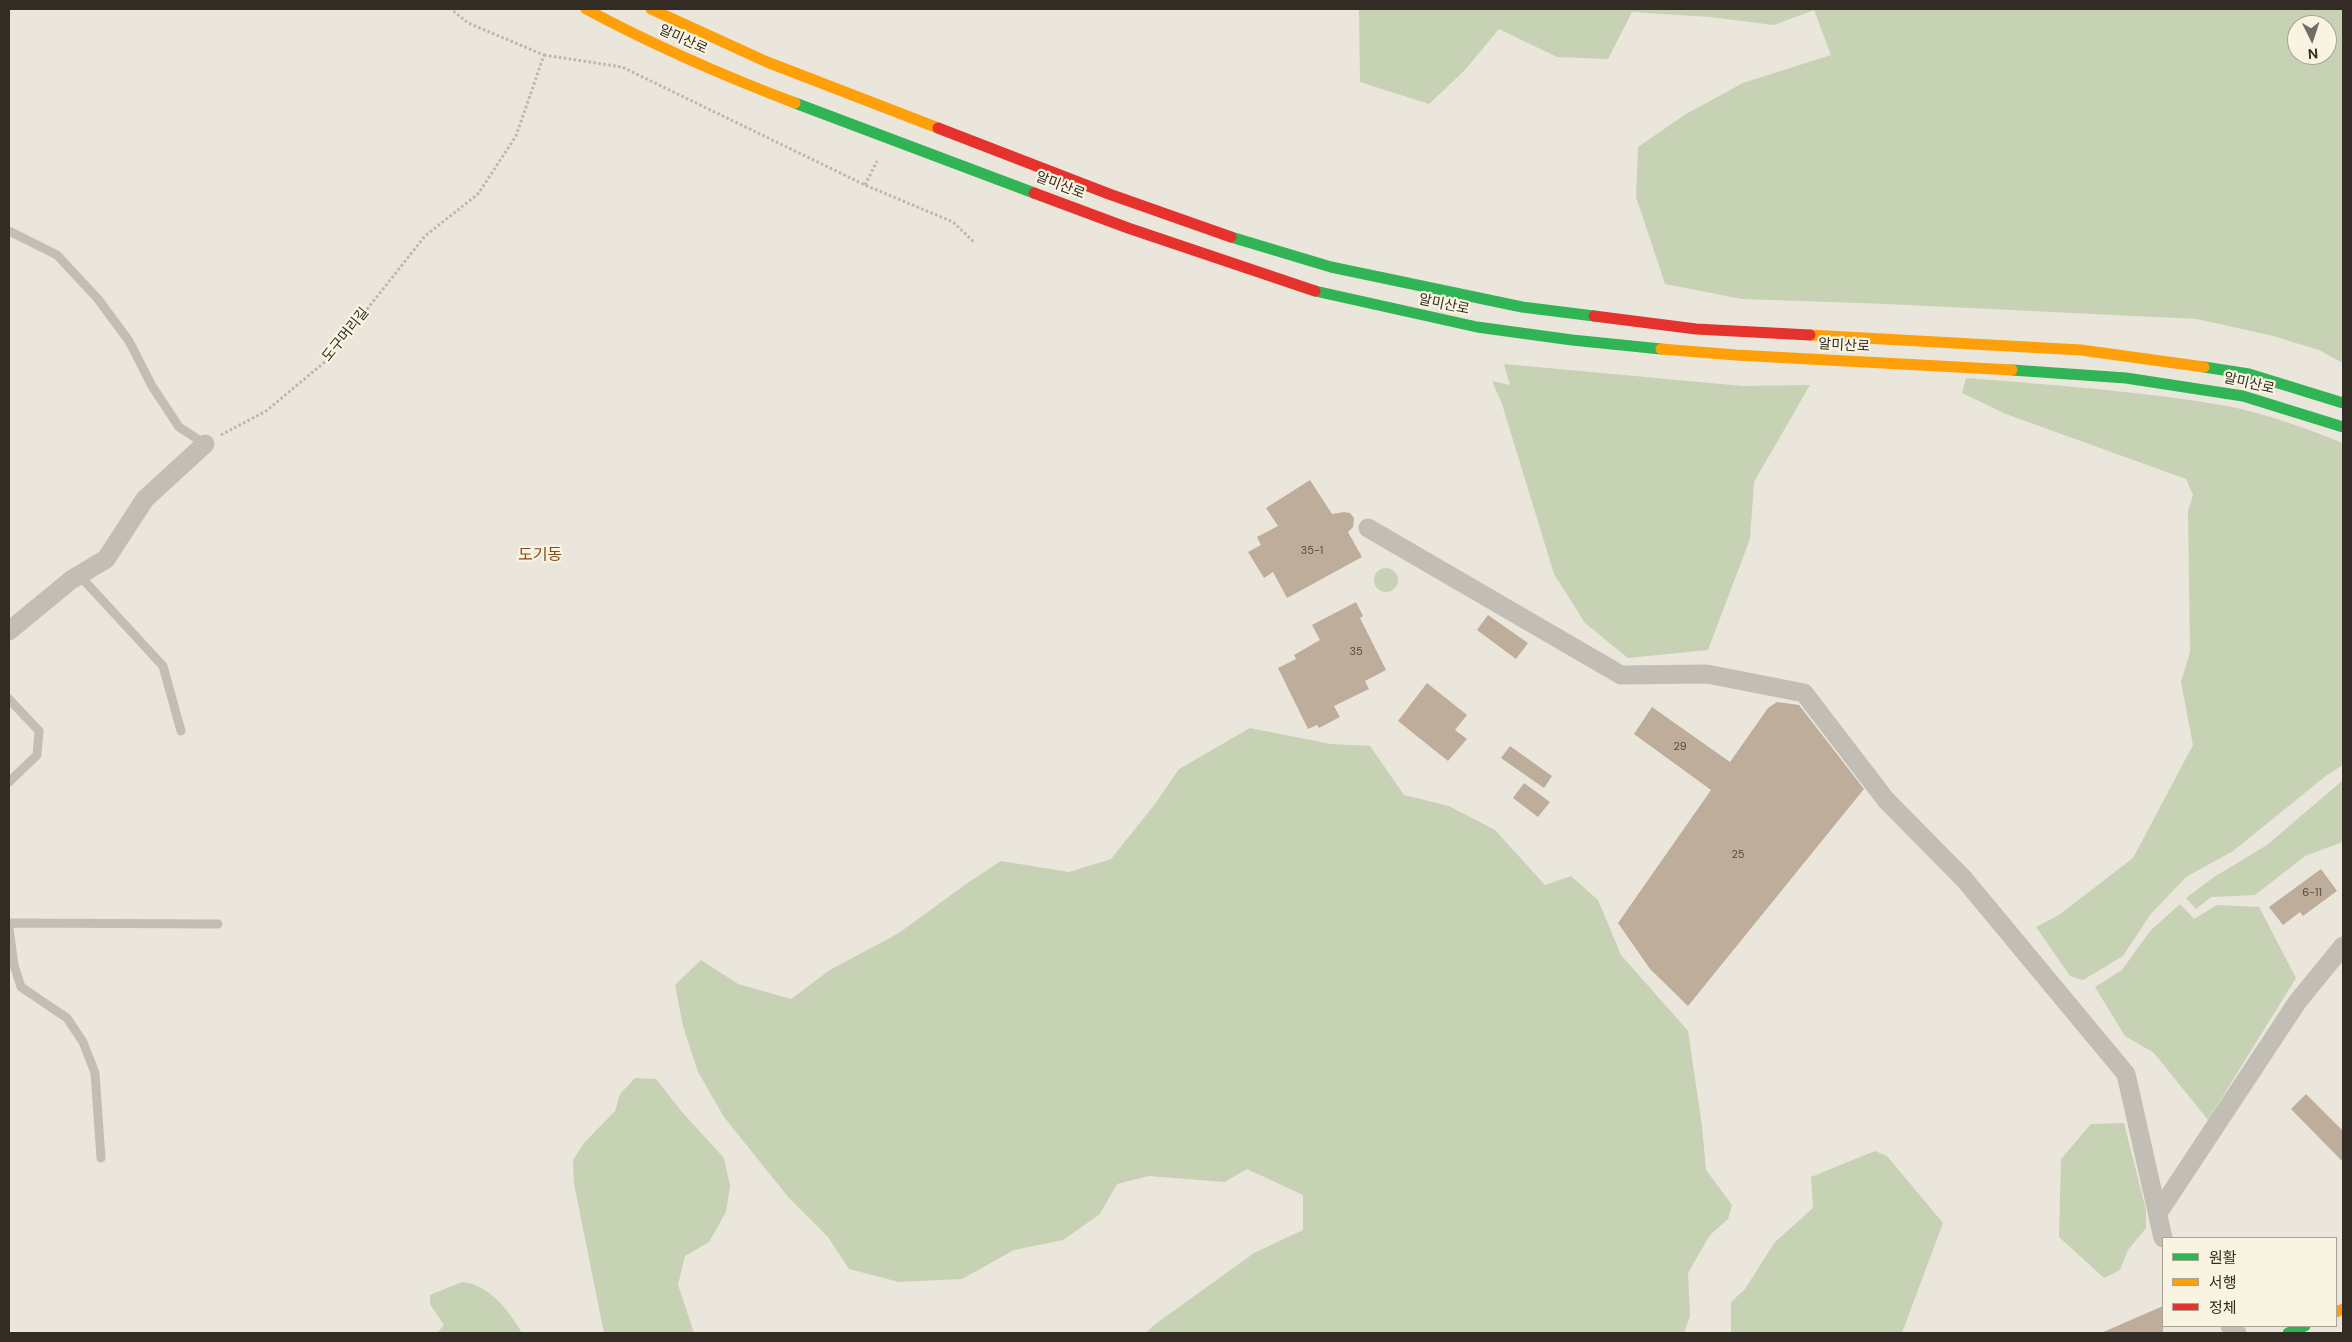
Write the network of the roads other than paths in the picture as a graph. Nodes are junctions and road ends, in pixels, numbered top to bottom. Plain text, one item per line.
1 (586, 9) edge
2 (651, 9) edge
3 (9, 230) edge
4 (2343, 403) edge
5 (2343, 428) edge
6 (205, 444) joint
7 (1368, 528) dead end
8 (79, 575) junction
9 (9, 631) edge
10 (9, 699) edge
11 (181, 731) dead end
12 (9, 782) edge
13 (9, 923) edge
14 (218, 924) dead end
15 (9, 928) edge
16 (2343, 946) edge
17 (101, 1158) dead end
18 (2158, 1213) junction
19 (2163, 1237) edge
20 (2303, 1327) edge
21 (2288, 1333) edge

1 - 5 main road, 알미산로
2 - 4 main road, 알미산로
3 - 6 lane
6 - 8 street
7 - 18 street
8 - 9 street
8 - 11 lane
10 - 12 lane
13 - 14 lane
15 - 17 lane
16 - 18 street
18 - 19 street
20 - 21 main road

